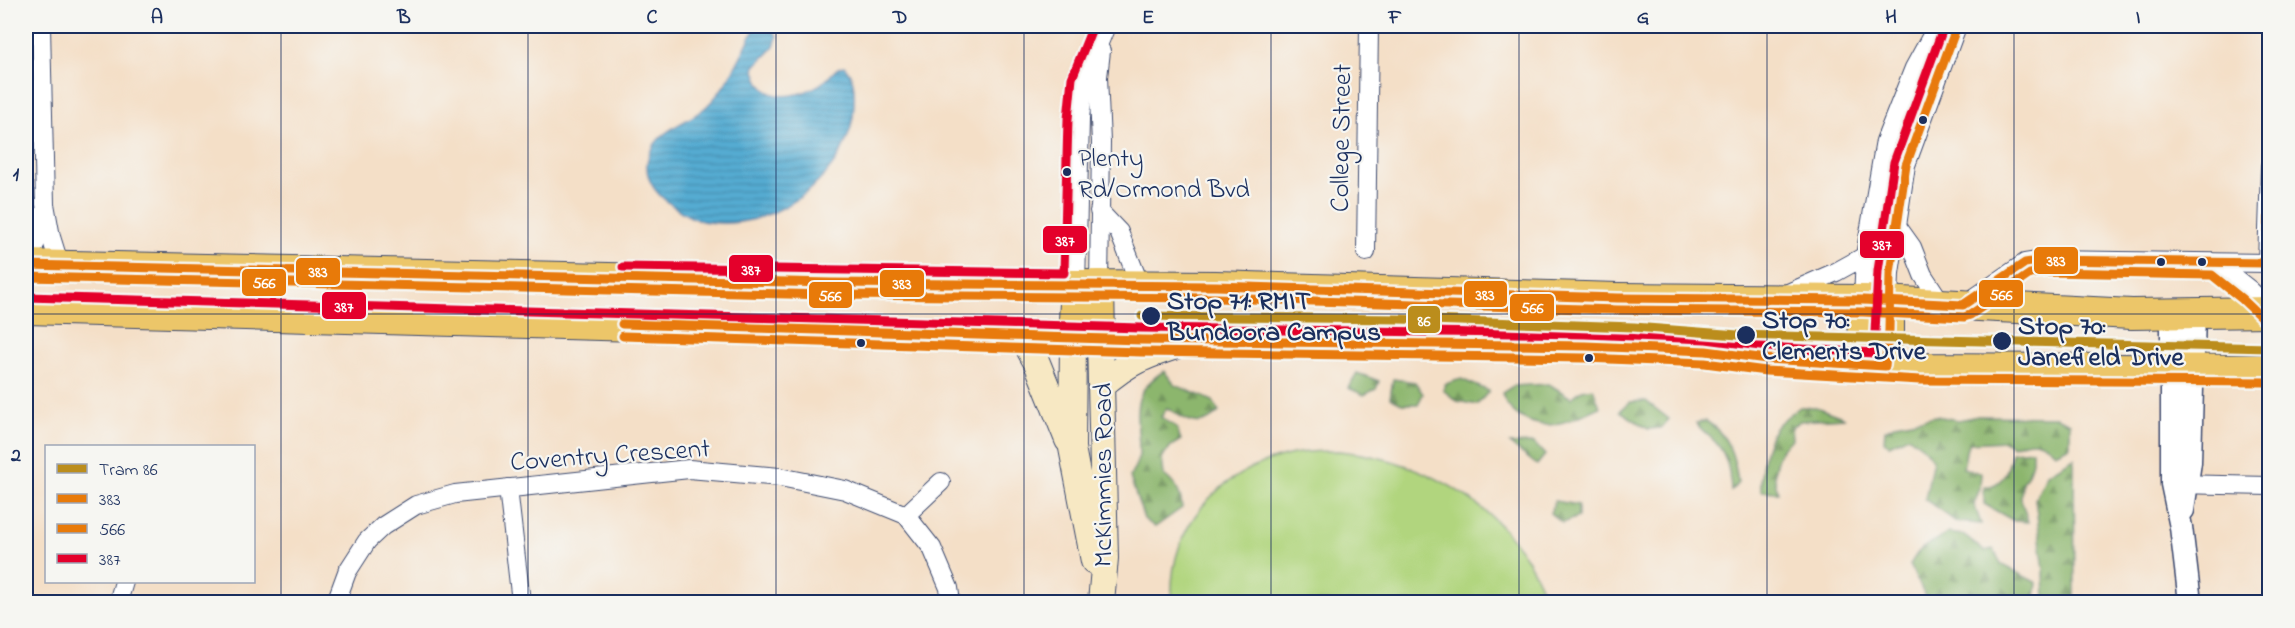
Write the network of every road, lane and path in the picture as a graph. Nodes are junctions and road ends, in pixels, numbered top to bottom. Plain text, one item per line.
1 (41, 26) edge
2 (1369, 26) edge
3 (1937, 26) edge
4 (1957, 26) edge
5 (1104, 31) edge
6 (1932, 100) junction
7 (1897, 107) junction
8 (2270, 166) edge
9 (45, 204) junction
10 (1099, 211) junction
11 (1897, 226) junction
12 (1366, 252) dead end
13 (1865, 256) junction
14 (2216, 263) junction
15 (2268, 263) edge
16 (26, 265) edge
17 (60, 266) junction
18 (1088, 285) junction
19 (1140, 285) junction
20 (1776, 299) junction
21 (1876, 300) junction
22 (1953, 305) junction
23 (26, 309) edge
24 (2270, 311) edge
25 (2183, 314) junction
26 (1022, 336) junction
27 (1086, 338) junction
28 (1194, 340) junction
29 (1873, 366) junction
30 (2182, 369) junction
31 (2270, 370) edge
32 (1102, 385) junction
33 (1072, 448) junction
34 (942, 482) dead end
35 (2179, 485) junction
36 (2270, 486) edge
37 (508, 488) junction
38 (906, 515) junction
39 (124, 583) edge
40 (1101, 598) edge
41 (118, 603) edge
42 (336, 603) edge
43 (521, 603) edge
44 (951, 603) edge
45 (2190, 603) edge

1 - 9 street
2 - 12 street, College Street
3 - 7 street
4 - 6 street
5 - 10 street
5 - 18 street
6 - 7 street
6 - 11 street
7 - 13 street
8 - 15 street
9 - 16 street
9 - 17 street
10 - 18 street
10 - 19 street
11 - 21 street
11 - 22 street
13 - 20 street
13 - 21 street
14 - 15 street
14 - 22 street
14 - 24 street
16 - 17 highway
17 - 18 highway
18 - 19 highway
18 - 27 highway, McKimmies Road
19 - 20 highway
20 - 21 highway
21 - 22 highway
21 - 29 highway
22 - 25 highway
23 - 26 highway
24 - 25 highway
25 - 30 street
26 - 27 highway
26 - 33 main road
27 - 28 highway
27 - 32 main road, McKimmies Road
27 - 33 main road, McKimmies Road
28 - 29 highway
28 - 32 main road
29 - 30 highway
30 - 31 highway
30 - 35 street
32 - 40 main road, McKimmies Road
33 - 40 main road, McKimmies Road
34 - 38 street
35 - 36 street
35 - 45 street
37 - 38 street, Coventry Crescent
37 - 42 street, Coventry Crescent
37 - 43 street
38 - 44 street
39 - 41 street

